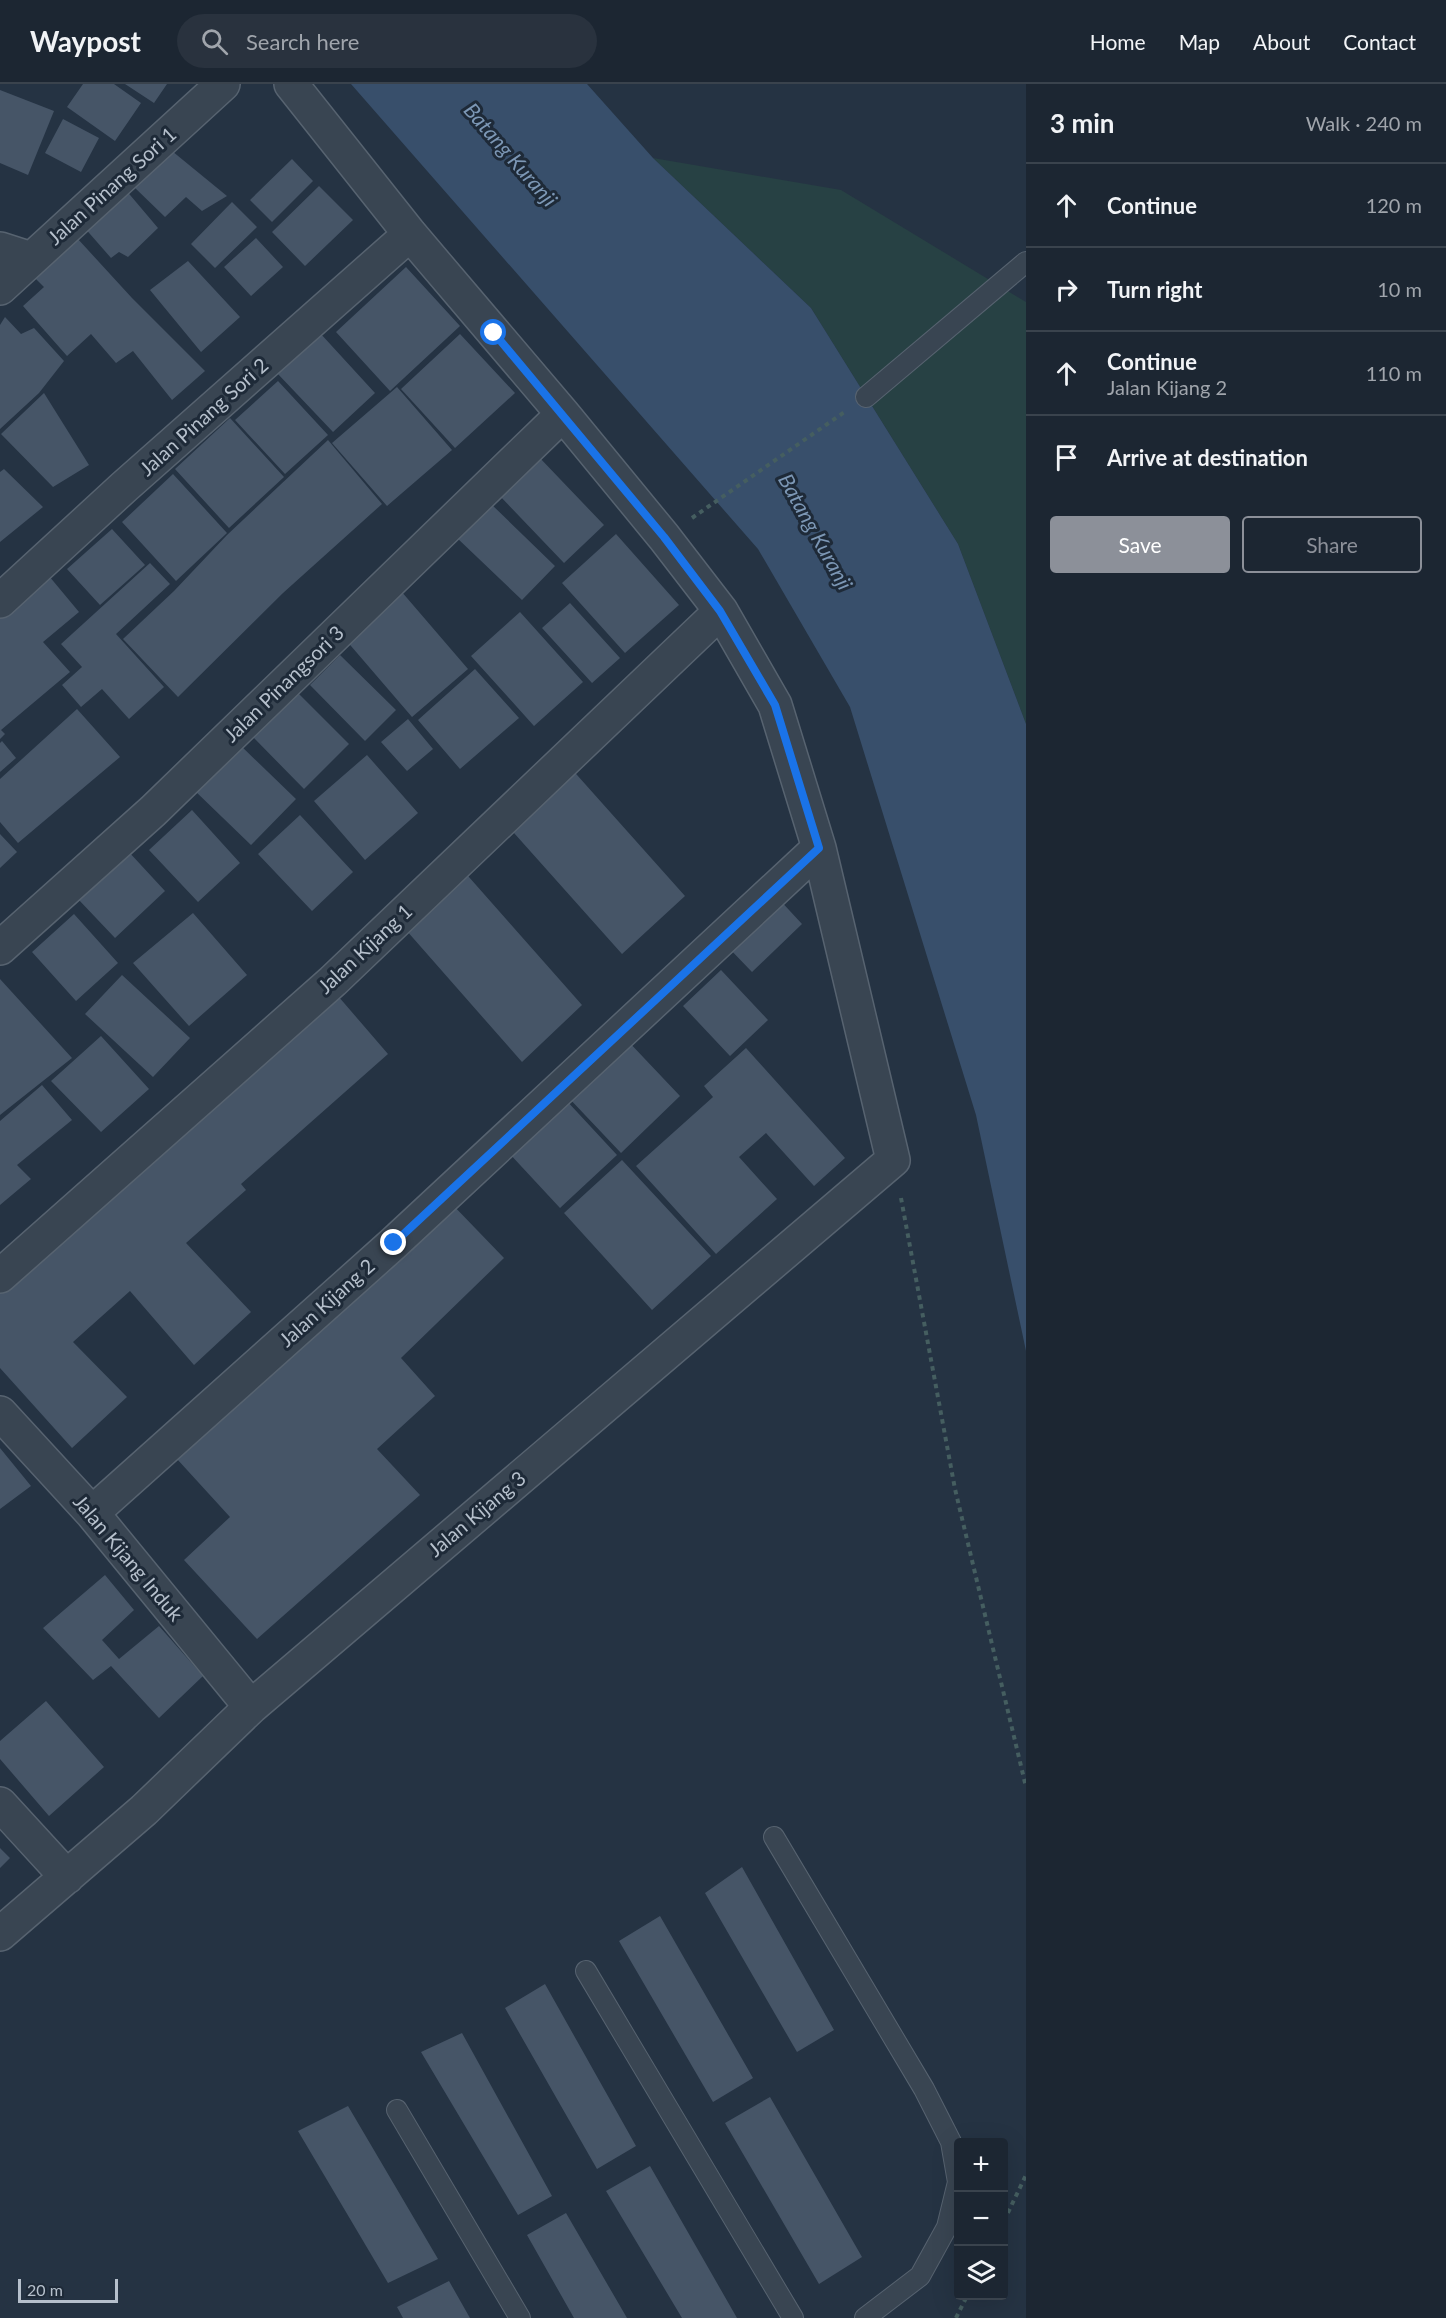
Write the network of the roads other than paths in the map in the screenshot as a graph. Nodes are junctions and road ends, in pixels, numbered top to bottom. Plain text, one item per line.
1 (223, 84) edge
2 (291, 84) edge
3 (410, 234) junction
4 (0, 249) edge
5 (31, 259) junction
6 (1026, 262) edge
7 (0, 288) edge
8 (866, 397) road end
9 (563, 414) junction
10 (0, 601) edge
11 (720, 611) junction
12 (808, 858) junction
13 (0, 948) edge
14 (0, 1276) edge
15 (0, 1413) edge
16 (92, 1513) junction
17 (251, 1707) junction
18 (0, 1804) edge
19 (774, 1837) dead end
20 (68, 1877) junction
21 (0, 1934) edge
22 (586, 1971) dead end
23 (397, 2110) dead end
24 (520, 2318) edge
25 (793, 2318) edge
26 (865, 2318) edge

1 - 5 street, Jalan Pinang Sori 1
2 - 3 street
3 - 9 street
3 - 10 street, Jalan Pinang Sori 2
4 - 5 street
5 - 7 street, Jalan Pinang Sori 1
6 - 8 lane
9 - 11 street
9 - 13 street, Jalan Pinangsori 3
11 - 12 street
11 - 14 street, Jalan Kijang 1
12 - 16 street, Jalan Kijang 2
12 - 17 street, Jalan Kijang 3
15 - 16 street, Jalan Kijang Induk
16 - 17 street, Jalan Kijang Induk
17 - 20 street, Jalan Kijang 3
18 - 20 street
19 - 26 lane
20 - 21 street, Jalan Kijang 3
22 - 25 lane
23 - 24 lane

